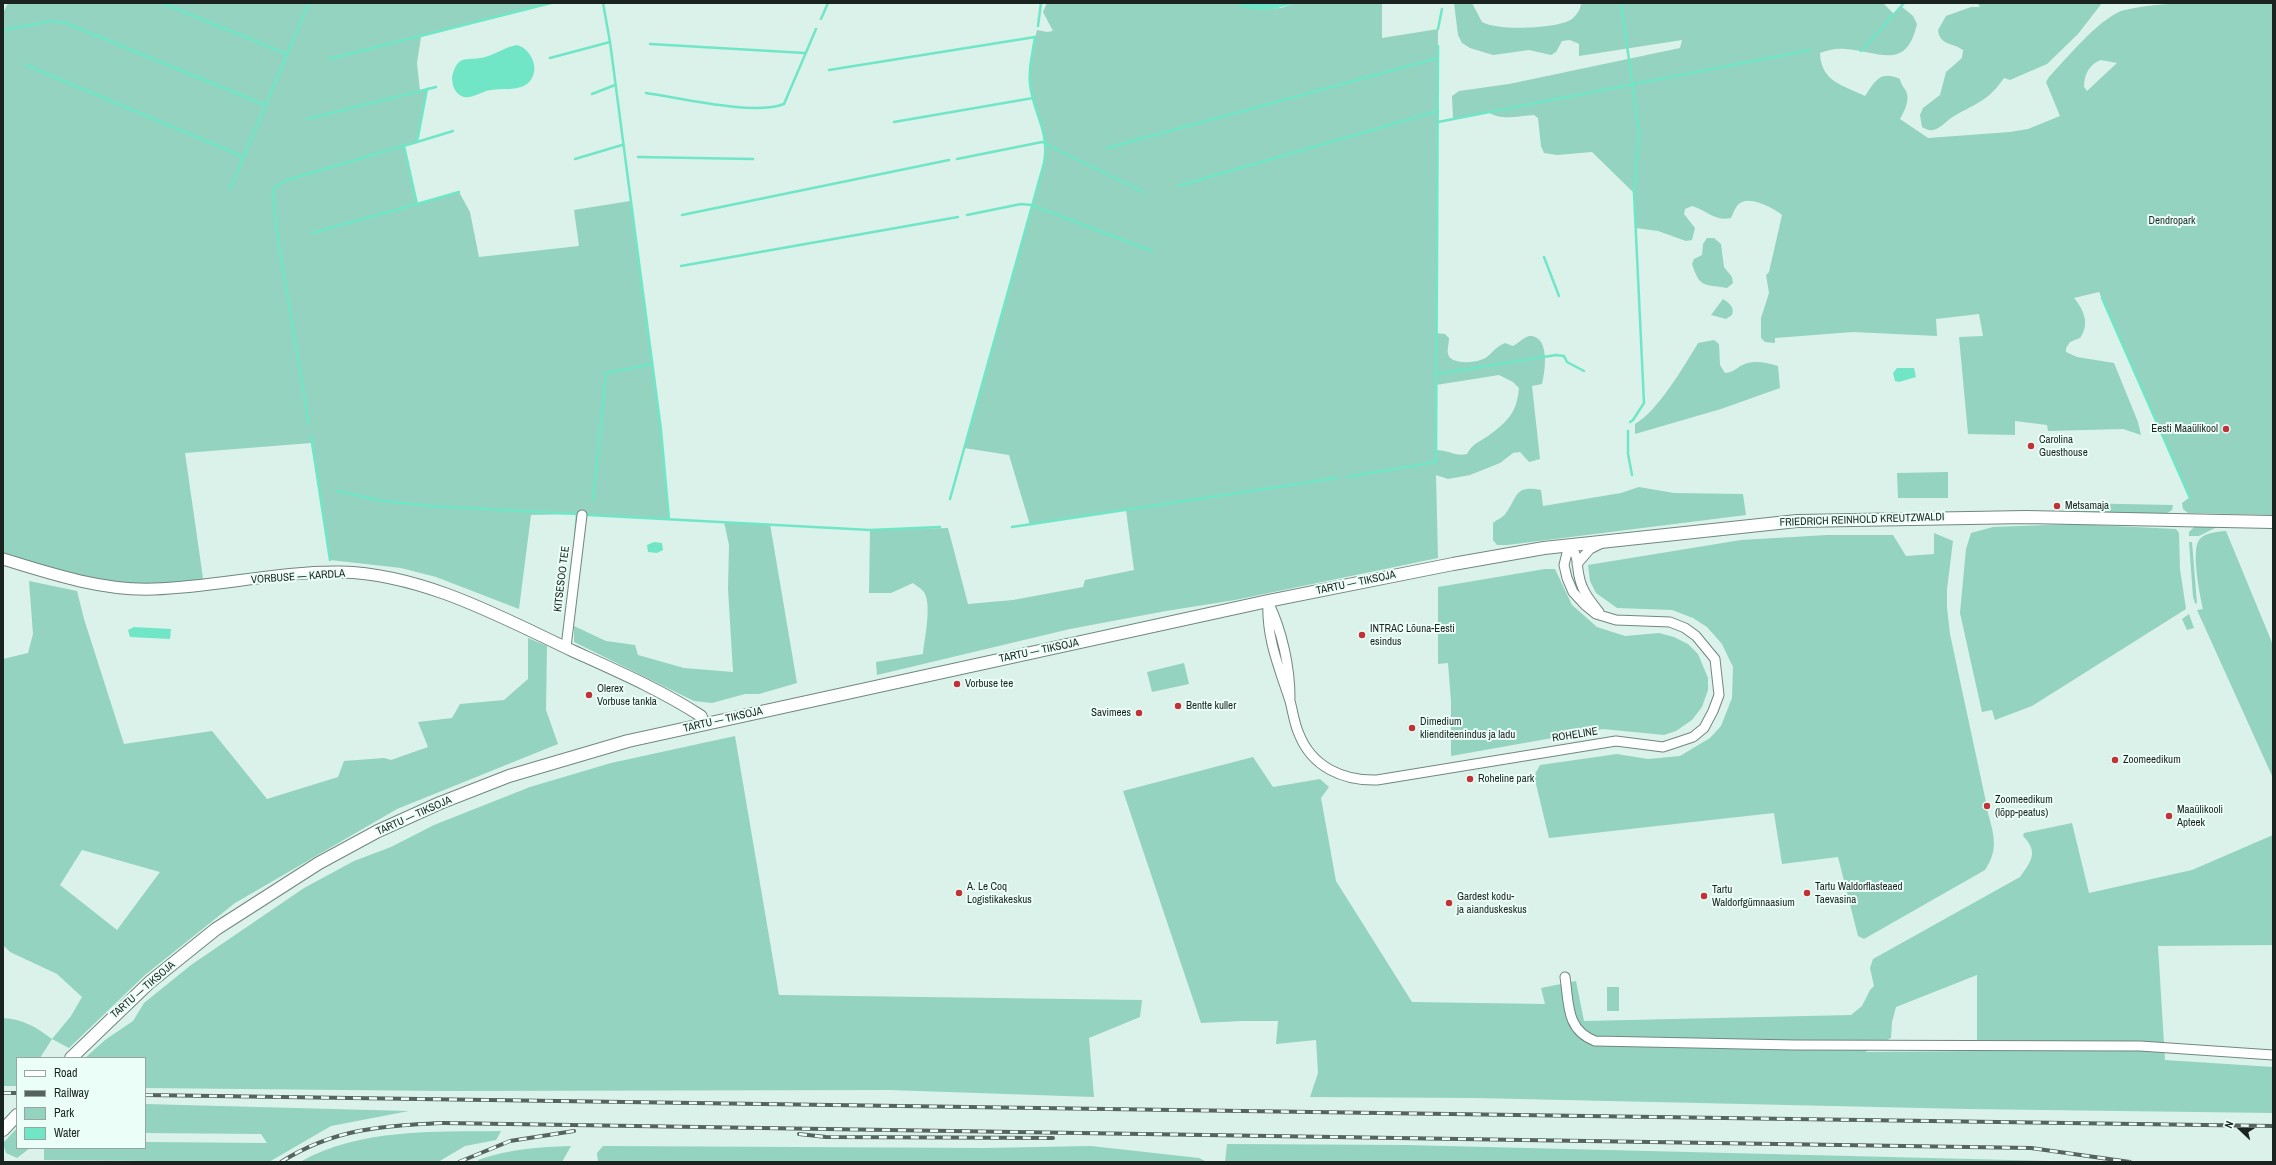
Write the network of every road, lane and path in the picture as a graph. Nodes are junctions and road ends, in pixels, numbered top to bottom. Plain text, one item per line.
1 (582, 514) dead end
2 (2273, 522) edge
3 (1607, 540) junction
4 (1569, 545) junction
5 (3, 559) edge
6 (1453, 564) joint
7 (1577, 564) junction
8 (1268, 602) junction
9 (1603, 616) junction
10 (566, 647) junction
11 (704, 724) junction
12 (1565, 977) dead end
13 (2273, 1055) edge
14 (72, 1057) edge
15 (16, 1116) edge
16 (3, 1130) edge

1 - 10 street, KITSESOO TEE
2 - 3 main road, FRIEDRICH REINHOLD KREUTZWALDI
3 - 4 main road, FRIEDRICH REINHOLD KREUTZWALDI
3 - 7 street
4 - 6 main road, FRIEDRICH REINHOLD KREUTZWALDI
4 - 7 street
4 - 9 street, ROHELINE
5 - 10 street, VORBUSE — KARDLA
6 - 8 main road, TARTU — TIKSOJA
7 - 9 street
8 - 9 street, ROHELINE
8 - 11 main road, TARTU — TIKSOJA
10 - 11 street, VORBUSE — KARDLA
11 - 14 main road, TARTU — TIKSOJA
12 - 13 street
15 - 16 main road

